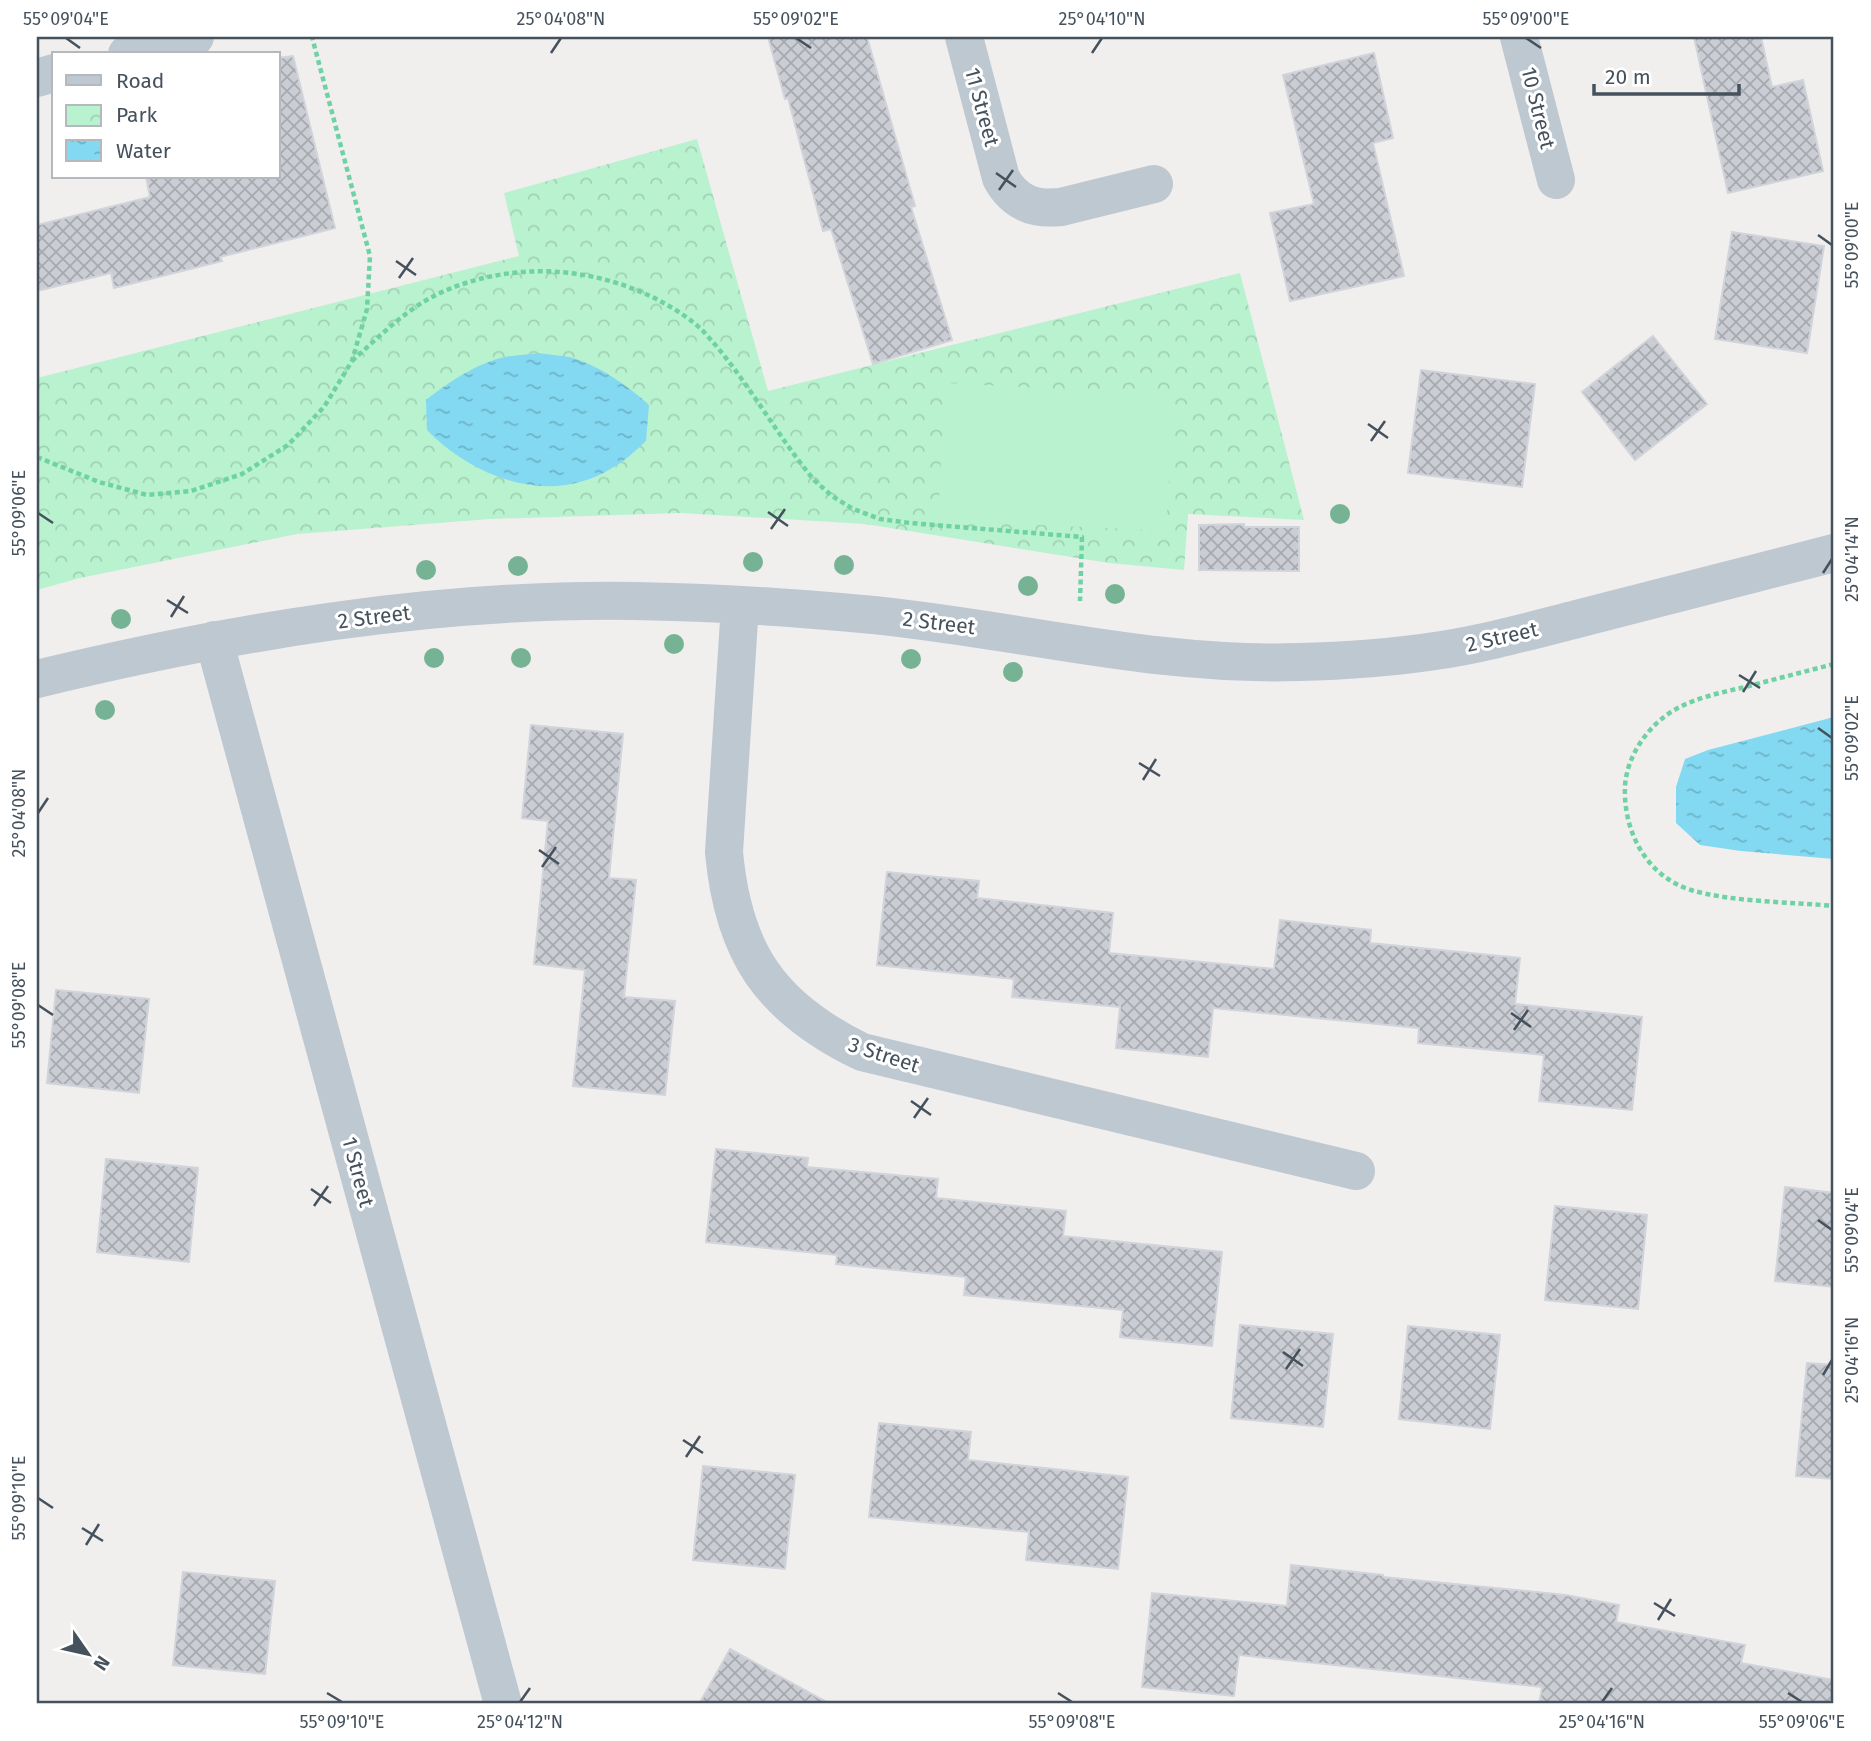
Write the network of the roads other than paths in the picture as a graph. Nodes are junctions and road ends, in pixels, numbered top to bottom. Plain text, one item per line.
1 (195, 37) edge
2 (964, 37) edge
3 (1519, 37) edge
4 (136, 52) edge
5 (1556, 180) dead end
6 (1154, 184) dead end
7 (1834, 553) edge
8 (740, 605) junction
9 (214, 640) junction
10 (37, 679) edge
11 (1356, 1171) dead end
12 (503, 1704) edge

1 - 4 street
2 - 6 street, 11 Street
3 - 5 street, 10 Street
7 - 8 street, 2 Street
8 - 9 street, 2 Street
8 - 11 street, 3 Street
9 - 10 street, 2 Street
9 - 12 street, 1 Street

